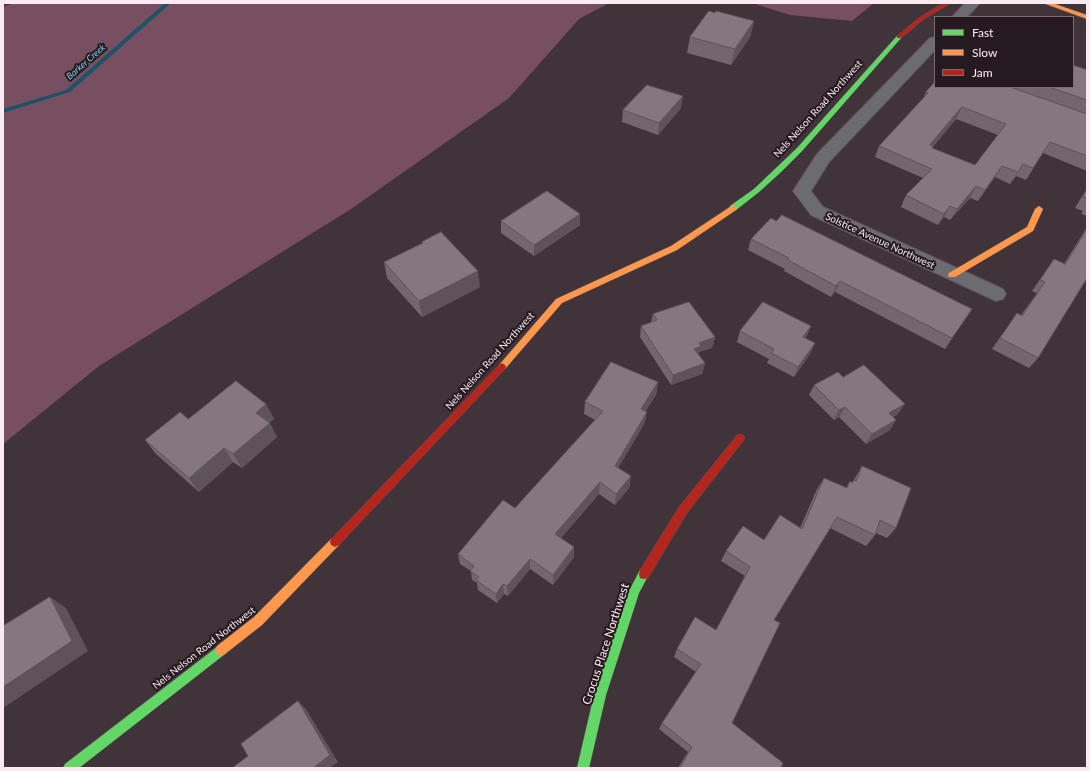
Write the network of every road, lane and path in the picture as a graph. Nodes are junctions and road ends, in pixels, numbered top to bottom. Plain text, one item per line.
1 (948, 3) edge
2 (973, 3) edge
3 (1046, 3) edge
4 (960, 16) edge
5 (1087, 16) edge
6 (934, 43) edge
7 (1039, 209) dead end
8 (952, 275) junction
9 (996, 294) dead end
10 (740, 438) dead end
11 (69, 768) edge
12 (583, 768) edge

1 - 11 street, Nels Nelson Road Northwest
2 - 4 street
3 - 5 street
6 - 8 street, Solstice Avenue Northwest
7 - 8 street
8 - 9 street, Solstice Avenue Northwest
10 - 12 street, Crocus Place Northwest

